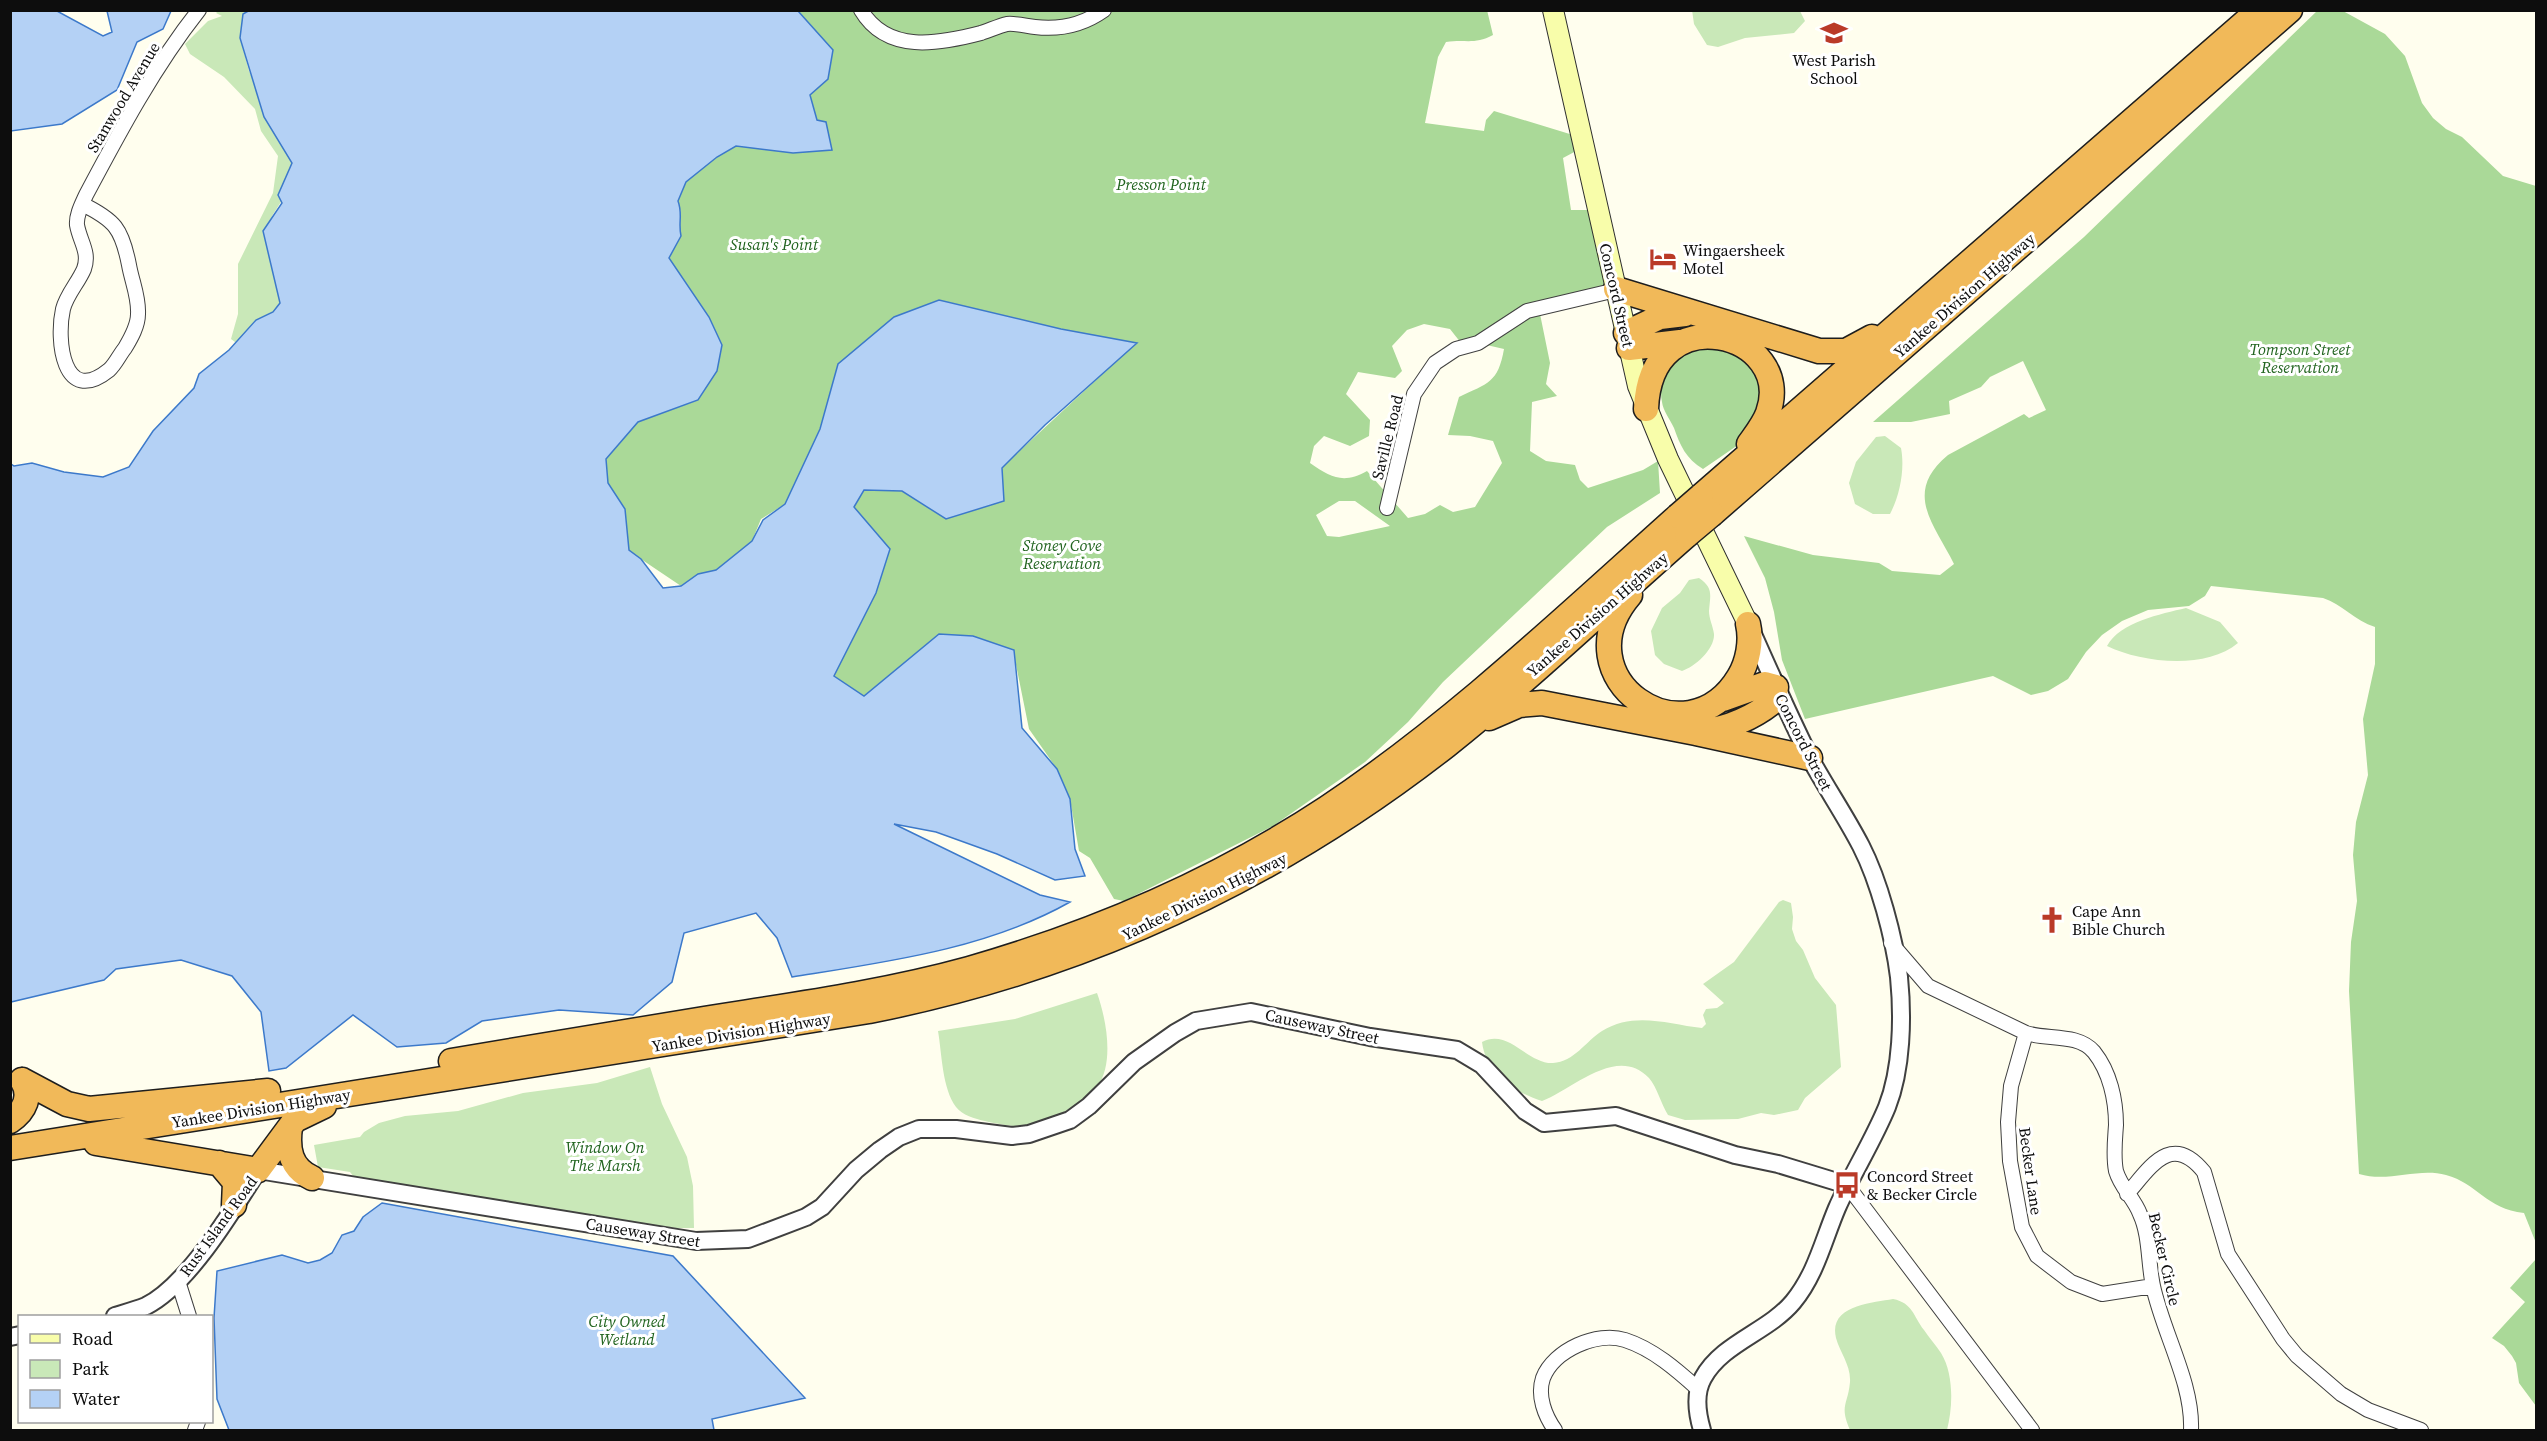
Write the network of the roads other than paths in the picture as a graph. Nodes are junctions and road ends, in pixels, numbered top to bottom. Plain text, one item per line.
1 (199, 10) edge
2 (861, 10) edge
3 (1104, 10) edge
4 (1553, 10) edge
5 (2259, 10) edge
6 (2290, 10) edge
7 (82, 204) junction
8 (1995, 242) junction
9 (1616, 290) junction
10 (1693, 314) junction
11 (1627, 340) junction
12 (1682, 342) junction
13 (1646, 409) junction
14 (1706, 501) junction
15 (1387, 508) dead end
16 (1682, 526) junction
17 (1748, 624) junction
18 (1776, 687) junction
19 (1718, 701) junction
20 (1696, 733) junction
21 (1810, 758) junction
22 (1382, 793) junction
23 (1891, 943) junction
24 (2026, 1033) junction
25 (477, 1074) junction
26 (16, 1077) edge
27 (268, 1091) junction
28 (10, 1121) edge
29 (290, 1127) junction
30 (10, 1132) edge
31 (10, 1149) edge
32 (219, 1163) junction
33 (258, 1170) junction
34 (312, 1178) junction
35 (1847, 1185) junction
36 (2127, 1194) junction
37 (234, 1205) junction
38 (178, 1281) junction
39 (2153, 1286) junction
40 (120, 1315) edge
41 (188, 1315) edge
42 (1698, 1389) junction
43 (1555, 1431) edge
44 (1702, 1431) edge
45 (2032, 1431) edge
46 (2191, 1431) edge
47 (2421, 1431) edge

1 - 7 street, Stanwood Avenue
2 - 3 street
4 - 9 main road, Concord Street
5 - 8 highway, Yankee Division Highway
6 - 14 highway, Yankee Division Highway
7 - 7 street
8 - 10 highway
8 - 14 highway, Yankee Division Highway
9 - 10 highway
9 - 11 main road, Concord Street
9 - 15 street, Saville Road
10 - 11 highway
11 - 12 highway
11 - 13 main road, Concord Street
12 - 13 highway
12 - 14 highway
13 - 17 main road, Concord Street
14 - 16 highway, Yankee Division Highway, bridge
16 - 19 highway
16 - 22 highway, Yankee Division Highway
16 - 27 highway, Yankee Division Highway
17 - 18 street, Concord Street
17 - 19 highway
18 - 19 highway
18 - 20 highway
18 - 21 street, Concord Street
20 - 21 highway
20 - 22 highway
21 - 23 street, Concord Street
22 - 25 highway, Yankee Division Highway
23 - 24 street
23 - 35 street, Concord Street
24 - 36 street, Becker Circle
24 - 39 street, Becker Lane
25 - 29 highway
25 - 31 highway, Yankee Division Highway
26 - 27 highway
26 - 28 highway
27 - 30 highway, Yankee Division Highway
29 - 33 highway
29 - 34 highway
31 - 32 highway
32 - 33 highway
32 - 37 highway
33 - 34 street, Causeway Street
33 - 37 street, Rust Island Road
34 - 35 street, Causeway Street
35 - 42 street, Concord Street
35 - 45 street
36 - 39 street, Becker Circle
36 - 47 street
37 - 38 street, Rust Island Road
38 - 40 street, Rust Island Road
38 - 41 street
39 - 46 street, Becker Circle
42 - 43 street
42 - 44 street

